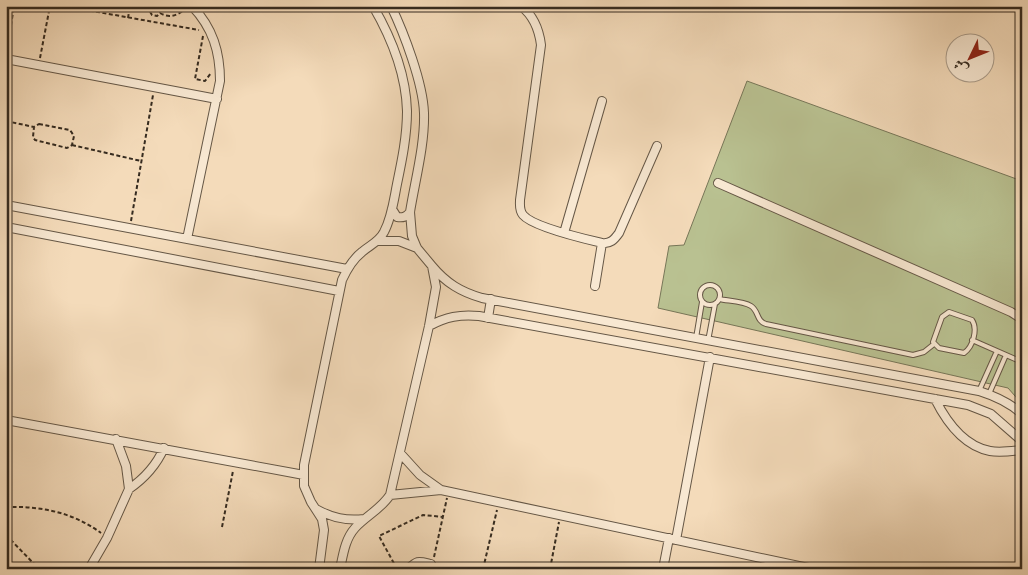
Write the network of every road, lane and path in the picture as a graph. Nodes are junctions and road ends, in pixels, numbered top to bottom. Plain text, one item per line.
1 (14, 6) edge
2 (50, 6) edge
3 (64, 6) edge
4 (130, 6) edge
5 (152, 6) edge
6 (159, 6) edge
7 (192, 6) edge
8 (373, 6) edge
9 (391, 6) edge
10 (521, 6) edge
11 (160, 13) junction
12 (128, 18) junction
13 (6, 53) edge
14 (6, 59) edge
15 (38, 65) junction
16 (212, 71) dead end
17 (155, 88) junction
18 (217, 100) junction
19 (602, 101) dead end
20 (6, 121) edge
21 (34, 127) junction
22 (72, 145) junction
23 (657, 146) dead end
24 (141, 161) junction
25 (718, 183) dead end
26 (6, 205) edge
27 (392, 209) junction
28 (410, 212) junction
29 (6, 227) edge
30 (130, 228) junction
31 (564, 233) junction
32 (187, 239) junction
33 (378, 241) junction
34 (602, 244) junction
35 (417, 248) junction
36 (432, 266) junction
37 (347, 269) junction
38 (594, 286) dead end
39 (339, 291) junction
40 (491, 299) junction
41 (719, 299) junction
42 (702, 302) junction
43 (715, 304) junction
44 (488, 318) junction
45 (1022, 319) edge
46 (429, 326) junction
47 (696, 338) junction
48 (972, 340) junction
49 (708, 341) junction
50 (934, 344) junction
51 (997, 351) junction
52 (1006, 355) junction
53 (710, 357) junction
54 (1022, 362) edge
55 (979, 392) junction
56 (989, 394) junction
57 (935, 399) junction
58 (1022, 414) edge
59 (6, 420) edge
60 (116, 439) junction
61 (1022, 441) edge
62 (164, 448) junction
63 (1022, 450) edge
64 (400, 453) junction
65 (235, 462) junction
66 (304, 474) junction
67 (129, 488) junction
68 (445, 490) junction
69 (390, 496) junction
70 (498, 502) junction
71 (6, 507) edge
72 (316, 509) junction
73 (560, 515) junction
74 (443, 517) junction
75 (365, 519) junction
76 (222, 527) dead end
77 (6, 535) edge
78 (107, 538) junction
79 (672, 539) junction
80 (484, 564) junction
81 (433, 567) edge
82 (39, 569) edge
83 (89, 569) edge
84 (318, 569) edge
85 (340, 569) edge
86 (397, 569) edge
87 (408, 569) edge
88 (453, 569) edge
89 (483, 569) edge
90 (508, 569) edge
91 (550, 569) edge
92 (663, 569) edge
93 (813, 569) edge

1 - 13 path
2 - 15 path
3 - 12 path
4 - 12 path
5 - 11 path
6 - 11 path
7 - 11 path
7 - 18 street
8 - 27 street
9 - 28 street
10 - 31 street
12 - 16 path
14 - 15 street
15 - 17 street
17 - 18 street
17 - 24 path
18 - 32 street
19 - 31 street
20 - 21 path
21 - 22 path
21 - 22 path
22 - 24 path
23 - 34 street
24 - 30 path
25 - 45 street
26 - 30 street
27 - 28 street
27 - 33 street
28 - 35 street
29 - 39 street
30 - 32 street
31 - 34 street
32 - 37 street
33 - 35 street
33 - 37 street
34 - 38 street
35 - 36 street
36 - 40 street
36 - 46 street
37 - 39 street
39 - 66 street
40 - 44 street
40 - 47 street
41 - 42 lane
41 - 43 lane
41 - 50 lane
42 - 43 lane
42 - 47 lane
43 - 49 lane
44 - 46 street
44 - 53 street
46 - 64 street
47 - 49 street
48 - 50 lane
48 - 50 lane
48 - 51 lane
49 - 55 street
51 - 52 lane
51 - 55 lane
52 - 54 lane
52 - 56 lane
53 - 57 street
53 - 79 street
55 - 56 street
56 - 58 street
57 - 61 street
57 - 63 street
59 - 60 street
60 - 62 street
60 - 67 street
62 - 65 street
62 - 67 street
64 - 68 street
64 - 69 street
65 - 66 street
65 - 76 path
66 - 72 street
67 - 78 street
68 - 69 street
68 - 70 street
68 - 74 path
69 - 75 street
70 - 73 street
70 - 80 path
71 - 78 path
72 - 75 street
72 - 84 street
73 - 79 street
73 - 91 path
74 - 81 path
74 - 86 path
75 - 85 street
77 - 82 path
78 - 83 street
79 - 92 street
79 - 93 street
80 - 89 path
80 - 90 path
81 - 87 street
81 - 88 path

